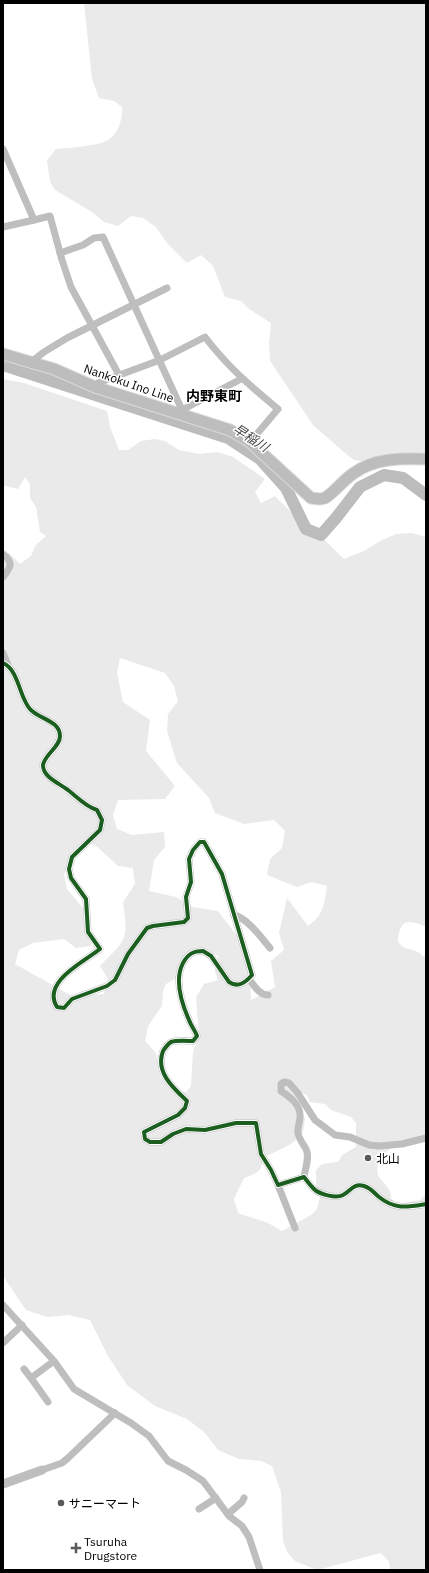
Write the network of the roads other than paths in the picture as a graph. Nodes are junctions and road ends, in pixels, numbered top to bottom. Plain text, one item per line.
1 (3, 149) edge
2 (34, 220) junction
3 (3, 227) edge
4 (60, 253) junction
5 (167, 288) dead end
6 (134, 304) junction
7 (93, 326) junction
8 (3, 354) edge
9 (160, 360) junction
10 (31, 362) junction
11 (119, 375) junction
12 (241, 379) junction
13 (95, 387) junction
14 (182, 412) junction
15 (250, 442) junction
16 (426, 459) edge
17 (3, 554) edge
18 (3, 577) edge
19 (3, 653) edge
20 (5, 664) edge
21 (234, 915) junction
22 (270, 948) dead end
23 (249, 979) junction
24 (268, 996) dead end
25 (426, 1138) edge
26 (304, 1177) junction
27 (278, 1185) junction
28 (426, 1204) edge
29 (294, 1228) dead end
30 (3, 1305) edge
31 (22, 1325) junction
32 (3, 1343) edge
33 (54, 1361) junction
34 (24, 1369) dead end
35 (31, 1378) junction
36 (48, 1402) dead end
37 (114, 1413) junction
38 (42, 1470) joint
39 (3, 1484) edge
40 (216, 1498) junction
41 (244, 1498) dead end
42 (199, 1509) dead end
43 (228, 1514) junction
44 (260, 1570) edge

1 - 2 street
2 - 3 street
2 - 4 street
4 - 6 street
4 - 7 street
5 - 6 street
6 - 7 street
6 - 9 street
7 - 10 street
7 - 11 street
8 - 10 main road, Nankoku Ino Line
9 - 11 street
9 - 12 street
9 - 14 street
10 - 13 main road, Nankoku Ino Line
11 - 13 street
12 - 14 street
12 - 15 street
13 - 14 main road, Nankoku Ino Line
14 - 15 main road, Nankoku Ino Line
15 - 16 main road, Nankoku Ino Line
17 - 18 street
19 - 20 street
20 - 21 street
21 - 22 street
21 - 23 street
23 - 24 street
23 - 27 street
25 - 26 street
26 - 27 street
26 - 28 street
27 - 29 street
30 - 31 street
31 - 32 street
31 - 33 street
33 - 35 street
33 - 37 street
34 - 35 street
35 - 36 street
37 - 38 street
37 - 40 street
38 - 39 street
40 - 42 street
40 - 43 street
41 - 43 street
43 - 44 street

